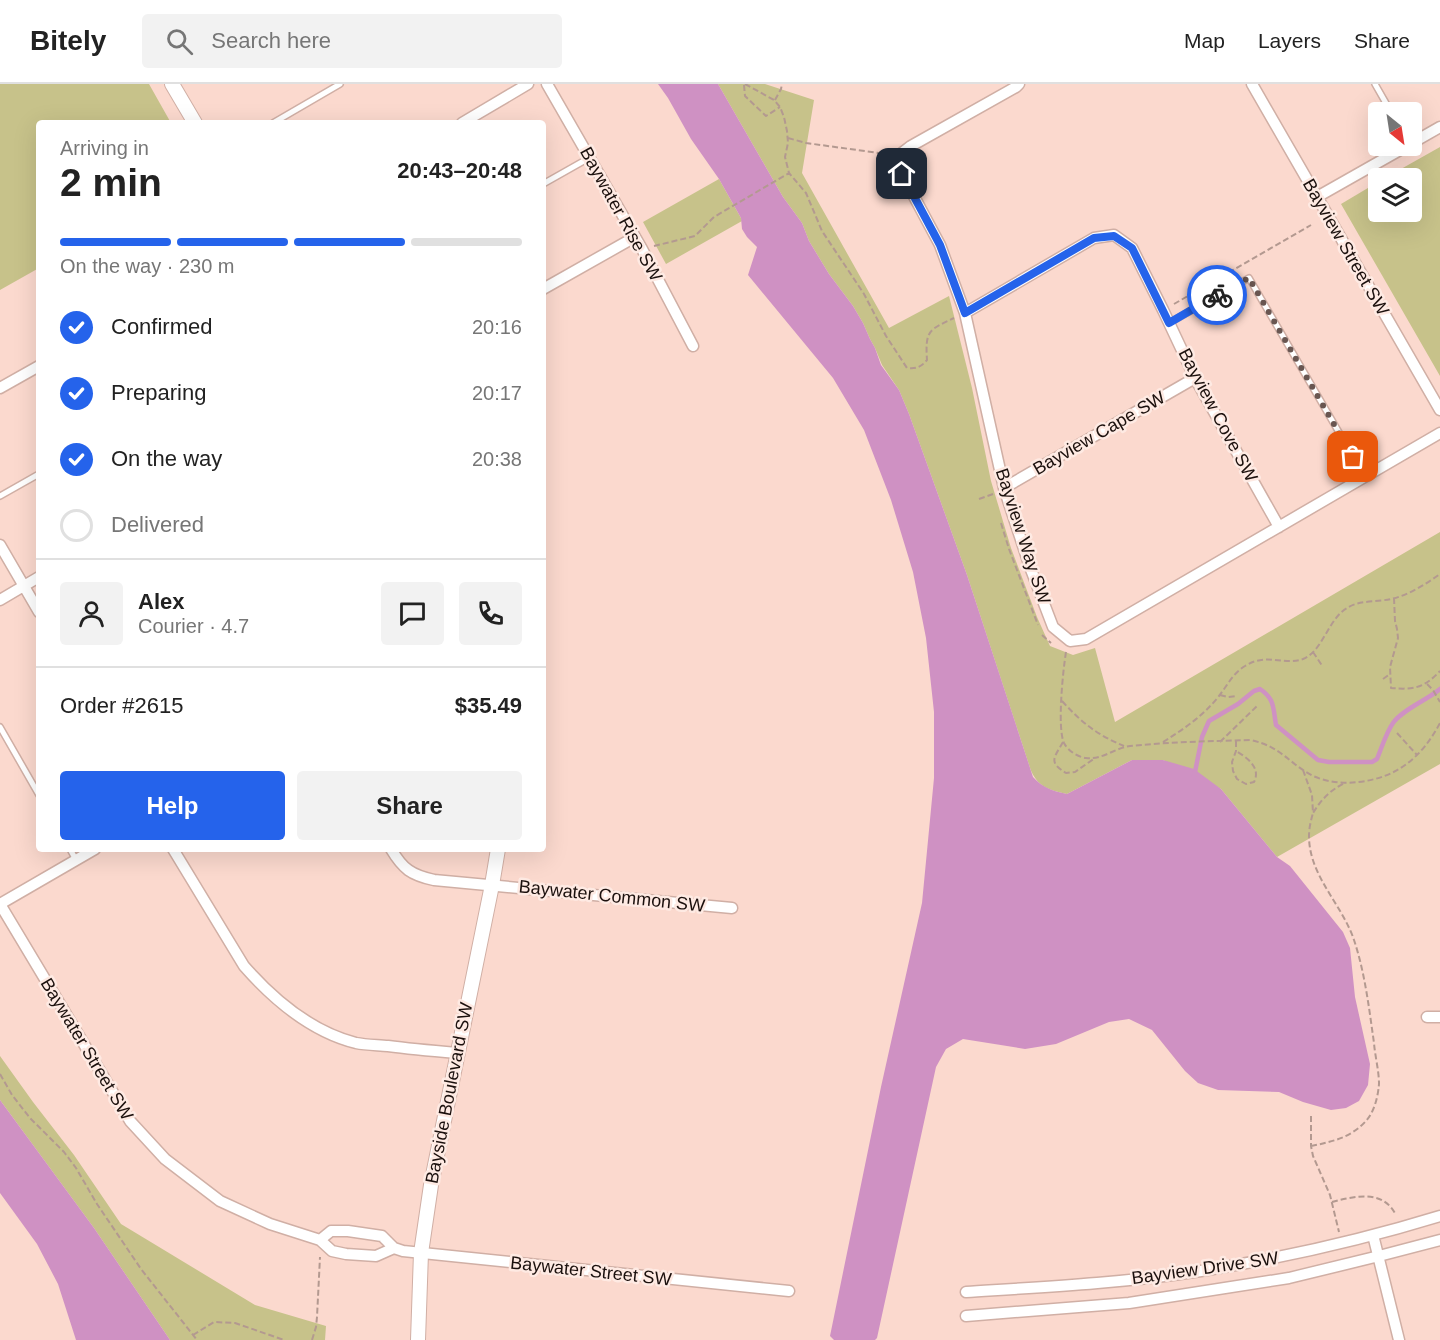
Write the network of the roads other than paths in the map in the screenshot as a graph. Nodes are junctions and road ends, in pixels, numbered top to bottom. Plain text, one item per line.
1 (172, 84) edge
2 (340, 84) edge
3 (528, 84) edge
4 (547, 84) edge
5 (1019, 84) edge
6 (1252, 84) edge
7 (1375, 84) edge
8 (1385, 102) edge
9 (193, 120) edge
10 (278, 120) edge
11 (467, 120) edge
12 (1440, 127) edge
13 (1422, 137) edge
14 (1389, 156) edge
15 (589, 158) junction
16 (546, 182) edge
17 (1317, 197) junction
18 (634, 237) junction
19 (546, 287) edge
20 (965, 313) junction
21 (1169, 323) junction
22 (693, 346) dead end
23 (36, 368) edge
24 (1195, 378) junction
25 (0, 388) edge
26 (1440, 410) edge
27 (1440, 433) edge
28 (36, 476) edge
29 (1365, 477) junction
30 (1004, 488) junction
31 (0, 496) edge
32 (1279, 527) junction
33 (0, 545) edge
34 (36, 580) edge
35 (24, 586) junction
36 (0, 600) edge
37 (36, 607) edge
38 (0, 727) edge
39 (36, 790) edge
40 (72, 852) edge
41 (90, 852) edge
42 (175, 852) edge
43 (393, 852) edge
44 (498, 852) edge
45 (76, 860) junction
46 (492, 885) junction
47 (0, 904) edge
48 (732, 908) dead end
49 (1427, 1017) dead end
50 (1440, 1017) edge
51 (457, 1053) junction
52 (1440, 1216) edge
53 (1373, 1235) junction
54 (320, 1240) junction
55 (1440, 1240) edge
56 (394, 1248) junction
57 (421, 1253) junction
58 (1378, 1256) junction
59 (789, 1291) dead end
60 (966, 1292) dead end
61 (966, 1316) dead end
62 (418, 1340) edge
63 (1399, 1340) edge

1 - 9 street
2 - 10 lane
3 - 11 street
4 - 15 street, Baywater Rise SW
5 - 20 street, Bayview Way SW
6 - 17 street, Bayview Street SW
7 - 8 lane
12 - 13 street
14 - 17 street
15 - 16 lane
15 - 18 street, Baywater Rise SW
17 - 26 street, Bayview Street SW
18 - 19 street
18 - 22 street, Baywater Rise SW
20 - 21 street, Bayview Cove SW
20 - 30 street, Bayview Way SW
21 - 24 street, Bayview Cove SW
21 - 29 lane
23 - 25 street
24 - 30 street, Bayview Cape SW
24 - 32 street, Bayview Cove SW
27 - 29 street
28 - 31 lane
29 - 32 street
30 - 32 street, Bayview Way SW
33 - 35 street
34 - 35 street
35 - 36 street
35 - 37 street
38 - 39 lane
40 - 45 lane
41 - 45 street
42 - 51 street
43 - 46 street, Baywater Common SW
44 - 46 street, Bayside Boulevard SW
45 - 47 street
46 - 48 street, Baywater Common SW
46 - 51 street, Bayside Boulevard SW
47 - 54 street, Baywater Street SW
49 - 50 street
51 - 57 street, Bayside Boulevard SW
52 - 53 street, Bayview Drive SW
53 - 58 street
53 - 60 street, Bayview Drive SW
54 - 56 street, Baywater Street SW
54 - 56 street, Baywater Street SW
55 - 58 street, Bayview Drive SW
56 - 57 street, Baywater Street SW
57 - 59 street, Baywater Street SW
57 - 62 street, Bayside Boulevard SW
58 - 61 street, Bayview Drive SW
58 - 63 street

